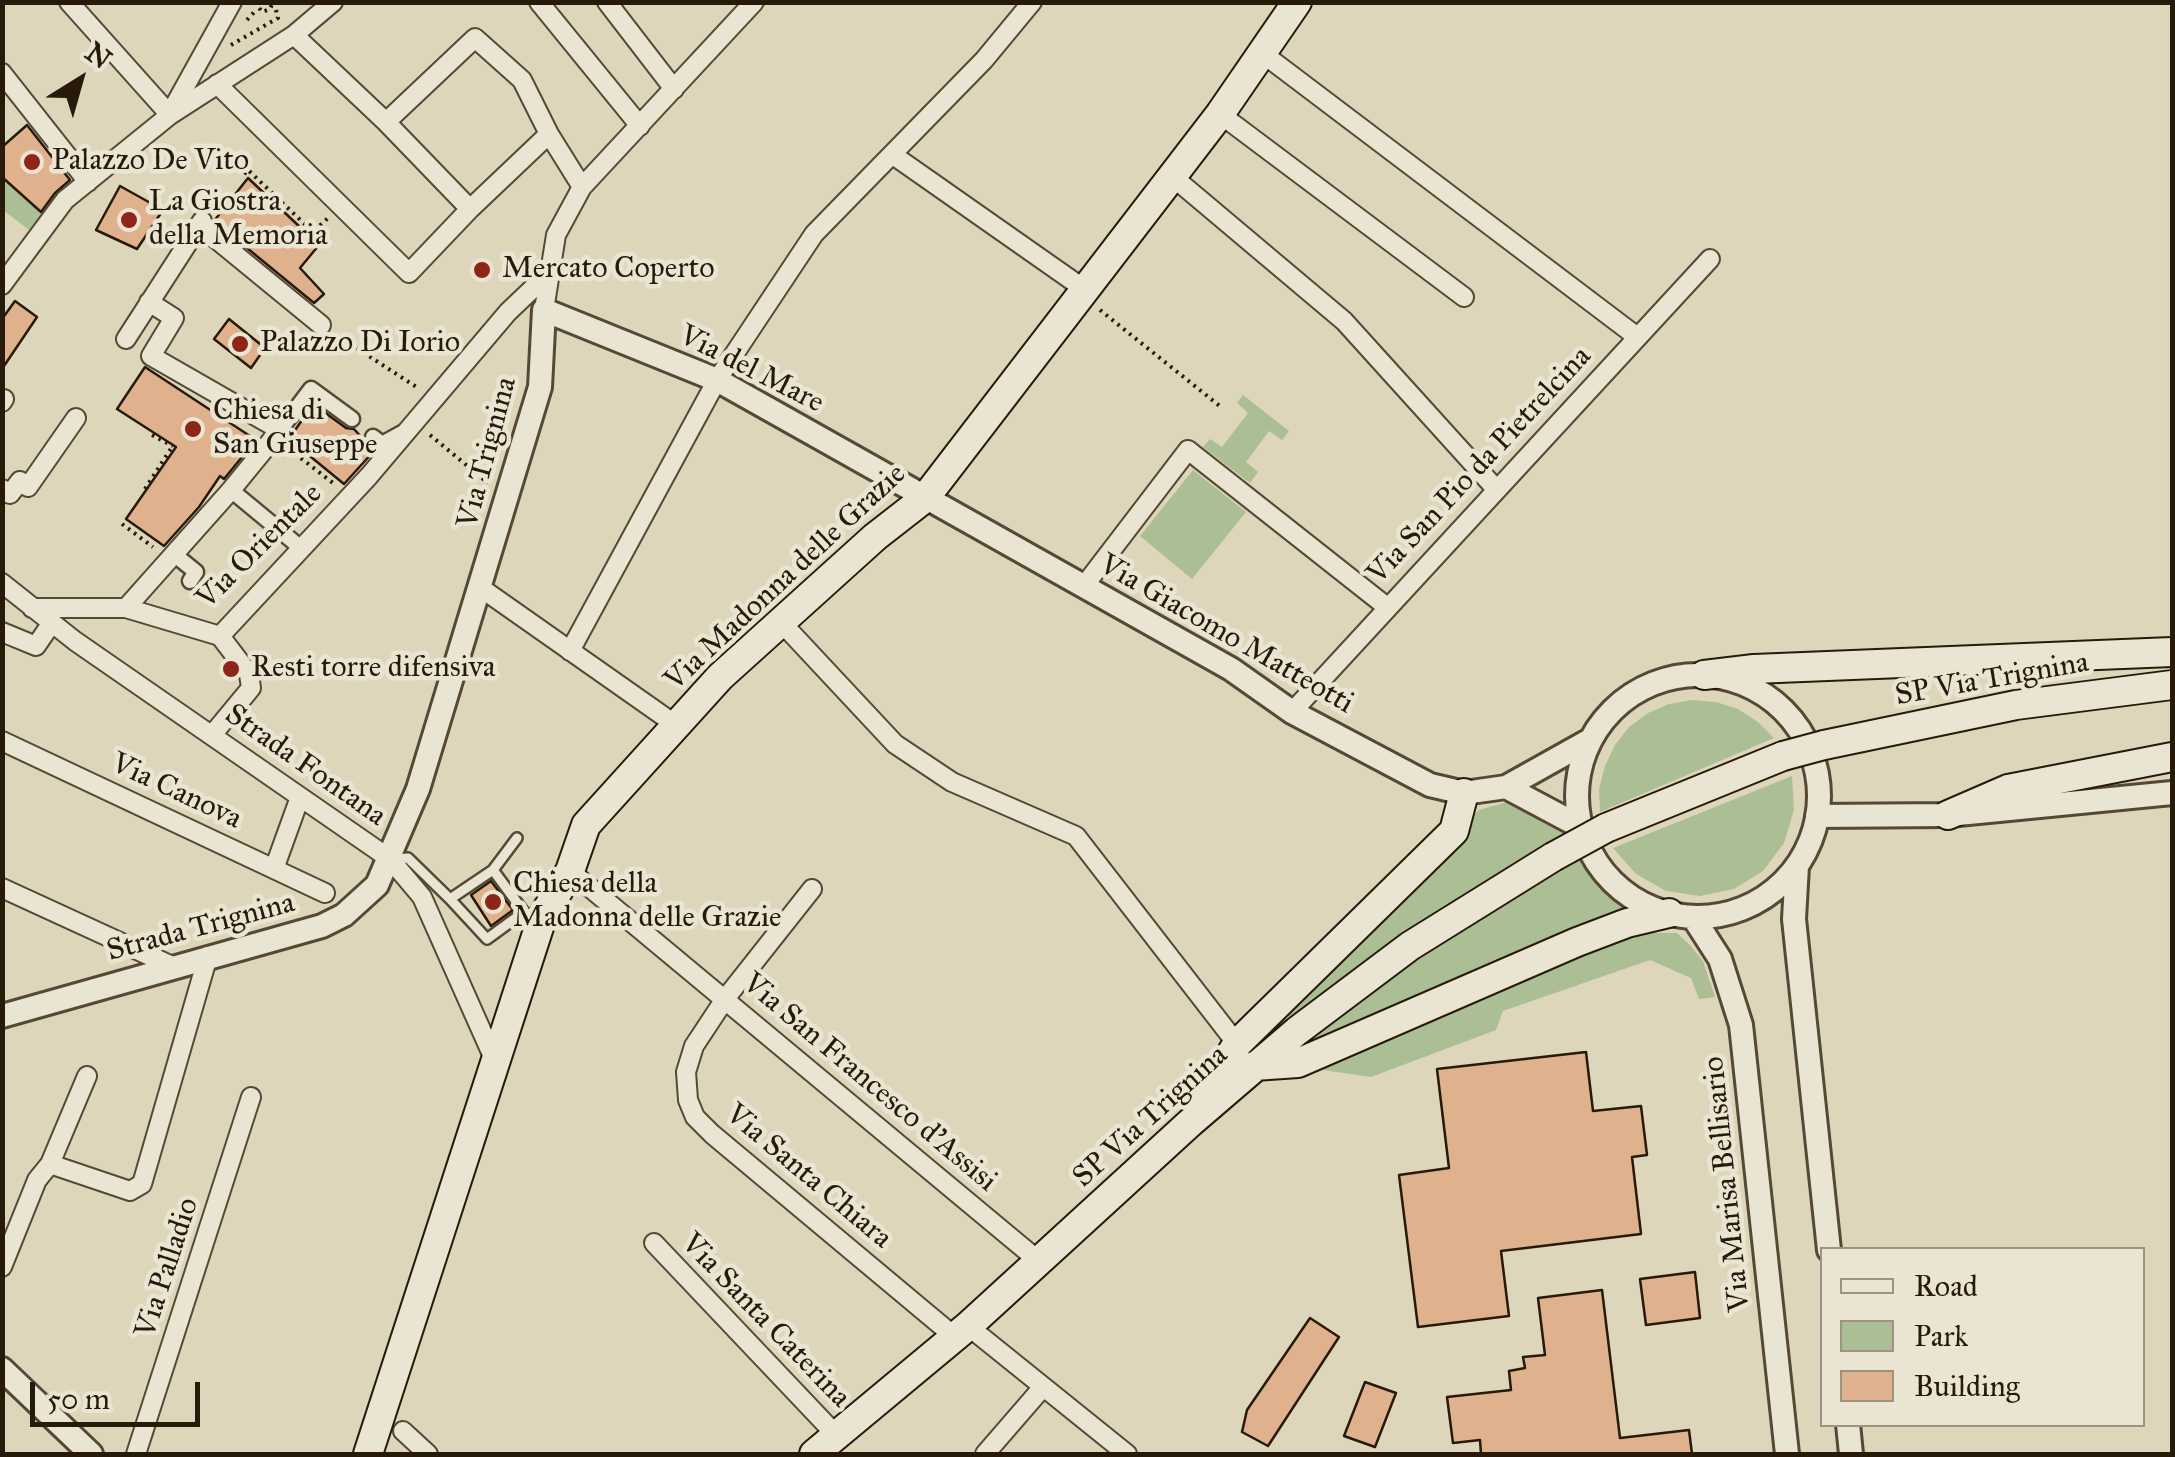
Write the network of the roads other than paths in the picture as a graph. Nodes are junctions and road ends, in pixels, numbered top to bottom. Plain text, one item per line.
1 (68, 2) edge
2 (232, 2) edge
3 (333, 2) edge
4 (538, 2) edge
5 (608, 2) edge
6 (754, 2) edge
7 (1032, 2) edge
8 (1297, 2) edge
9 (294, 34) junction
10 (1262, 53) junction
11 (2, 72) edge
12 (217, 84) junction
13 (674, 89) junction
14 (170, 114) junction
15 (1220, 114) junction
16 (386, 122) junction
17 (640, 126) junction
18 (550, 134) junction
19 (894, 154) junction
20 (1173, 176) junction
21 (88, 182) junction
22 (582, 187) junction
23 (470, 209) junction
24 (1710, 260) dead end
25 (550, 272) junction
26 (2, 285) edge
27 (1085, 294) junction
28 (1464, 297) dead end
29 (149, 302) junction
30 (544, 310) junction
31 (321, 325) road end
32 (1636, 336) junction
33 (126, 339) dead end
34 (717, 380) junction
35 (76, 418) dead end
36 (352, 419) dead end
37 (412, 426) junction
38 (277, 434) junction
39 (373, 436) dead end
40 (11, 485) edge
41 (1496, 489) junction
42 (231, 490) junction
43 (925, 498) junction
44 (301, 548) junction
45 (172, 557) junction
46 (190, 581) dead end
47 (2, 583) edge
48 (1084, 586) junction
49 (481, 588) junction
50 (1387, 607) junction
51 (32, 608) junction
52 (126, 608) junction
53 (781, 622) junction
54 (51, 624) junction
55 (2, 632) edge
56 (220, 636) junction
57 (570, 651) junction
58 (2172, 652) edge
59 (1704, 675) junction
60 (2172, 686) edge
61 (1292, 712) junction
62 (676, 726) junction
63 (212, 734) junction
64 (1590, 740) junction
65 (2, 741) edge
66 (2172, 757) edge
67 (1506, 787) junction
68 (2172, 793) edge
69 (1464, 794) junction
70 (300, 797) junction
71 (1948, 815) junction
72 (1817, 816) junction
73 (1594, 828) junction
74 (517, 838) dead end
75 (390, 859) junction
76 (1797, 866) junction
77 (274, 869) junction
78 (493, 870) junction
79 (570, 871) junction
80 (2, 888) edge
81 (812, 889) dead end
82 (325, 893) dead end
83 (450, 899) junction
84 (533, 915) junction
85 (1681, 915) junction
86 (208, 956) junction
87 (172, 966) junction
88 (725, 999) junction
89 (2, 1016) edge
90 (1246, 1055) junction
91 (495, 1061) junction
92 (87, 1076) dead end
93 (252, 1098) dead end
94 (50, 1164) junction
95 (654, 1243) dead end
96 (1829, 1247) edge
97 (1040, 1262) junction
98 (2, 1267) edge
99 (961, 1332) junction
100 (2, 1369) edge
101 (1043, 1387) junction
102 (1848, 1427) edge
103 (403, 1431) dead end
104 (837, 1436) junction
105 (88, 1453) edge
106 (136, 1454) edge
107 (368, 1454) edge
108 (428, 1454) edge
109 (814, 1454) edge
110 (985, 1454) edge
111 (1128, 1454) edge
112 (1786, 1454) edge
113 (1851, 1454) edge

1 - 14 street
2 - 14 street
3 - 9 street
4 - 17 street
5 - 13 street
6 - 13 street, Via Trignina
7 - 19 street
8 - 10 main road, Via Madonna delle Grazie
9 - 12 street
9 - 16 street
10 - 15 main road, Via Madonna delle Grazie
10 - 32 street
11 - 21 street
12 - 14 street
12 - 23 street
13 - 17 street, Via Trignina
14 - 21 street
15 - 20 main road, Via Madonna delle Grazie
15 - 28 street
16 - 18 street
16 - 23 street
17 - 22 street, Via Trignina
18 - 22 street
18 - 23 street
19 - 27 street
19 - 34 street
20 - 27 main road, Via Madonna delle Grazie
20 - 41 street
21 - 26 street
22 - 25 street, Via Trignina
24 - 32 street, Via San Pio da Pietrelcina
25 - 30 street, Via Trignina
25 - 37 street, Via Orientale
27 - 43 main road, Via Madonna delle Grazie
29 - 31 street
29 - 33 street
29 - 38 street
30 - 34 street, Via del Mare
30 - 49 street, Via Trignina
32 - 41 street, Via San Pio da Pietrelcina
34 - 43 street, Via del Mare
34 - 57 street
35 - 40 street
36 - 38 street
37 - 39 street
37 - 44 street, Via Orientale
38 - 42 street
41 - 50 street, Via San Pio da Pietrelcina
42 - 44 street
42 - 45 street
43 - 48 street, Via Giacomo Matteotti
43 - 53 main road, Via Madonna delle Grazie
44 - 56 street, Via Orientale
45 - 46 street
45 - 52 street
47 - 51 street, Strada Fontana
48 - 50 street
48 - 61 street, Via Giacomo Matteotti
49 - 57 street
49 - 75 street, Via Trignina
50 - 61 street, Via San Pio da Pietrelcina
51 - 52 street, Via Orientale
51 - 54 street, Strada Fontana
52 - 56 street, Via Orientale
53 - 62 main road, Via Madonna delle Grazie
53 - 90 street
54 - 55 street
54 - 63 street, Strada Fontana
56 - 63 street
57 - 62 street
58 - 59 main road
59 - 64 street
59 - 72 street
60 - 73 main road, SP Via Trignina, bridge
61 - 69 street, Via Giacomo Matteotti
62 - 79 main road, Via Madonna delle Grazie
63 - 70 street, Strada Fontana
64 - 67 street, Via Giacomo Matteotti
64 - 73 street
65 - 77 street, Via Canova
66 - 71 main road
67 - 69 street, Via Giacomo Matteotti
67 - 73 street
68 - 71 street
69 - 90 main road
70 - 75 street, Strada Fontana
70 - 77 street
71 - 72 street
72 - 76 street
73 - 85 street
73 - 90 main road, SP Via Trignina, bridge
74 - 78 lane
75 - 83 lane
75 - 86 street, Strada Trignina
75 - 91 street, Strada Fontana
76 - 85 street
76 - 96 street
77 - 82 street, Via Canova
78 - 83 lane
78 - 84 lane
79 - 84 main road, Via Madonna delle Grazie
79 - 88 street, Via San Francesco d'Assisi
80 - 87 street
81 - 88 street, Via Santa Chiara
83 - 84 lane
84 - 91 main road, Via Madonna delle Grazie
85 - 90 main road
85 - 112 street, Via Marisa Bellisario
86 - 87 street, Strada Trignina
86 - 94 street
87 - 89 street, Strada Trignina
88 - 97 street, Via San Francesco d'Assisi
88 - 99 street, Via Santa Chiara
90 - 97 main road, SP Via Trignina
91 - 107 main road, Via Madonna delle Grazie
92 - 94 street
93 - 106 street, Via Palladio
94 - 98 street
95 - 104 street, Via Santa Caterina
97 - 99 main road, SP Via Trignina
99 - 101 street, Via Santa Chiara
99 - 104 main road, SP Via Trignina
100 - 105 street
101 - 110 street
101 - 111 street, Via Santa Chiara
102 - 113 street
103 - 108 street
104 - 109 main road, SP Via Trignina

